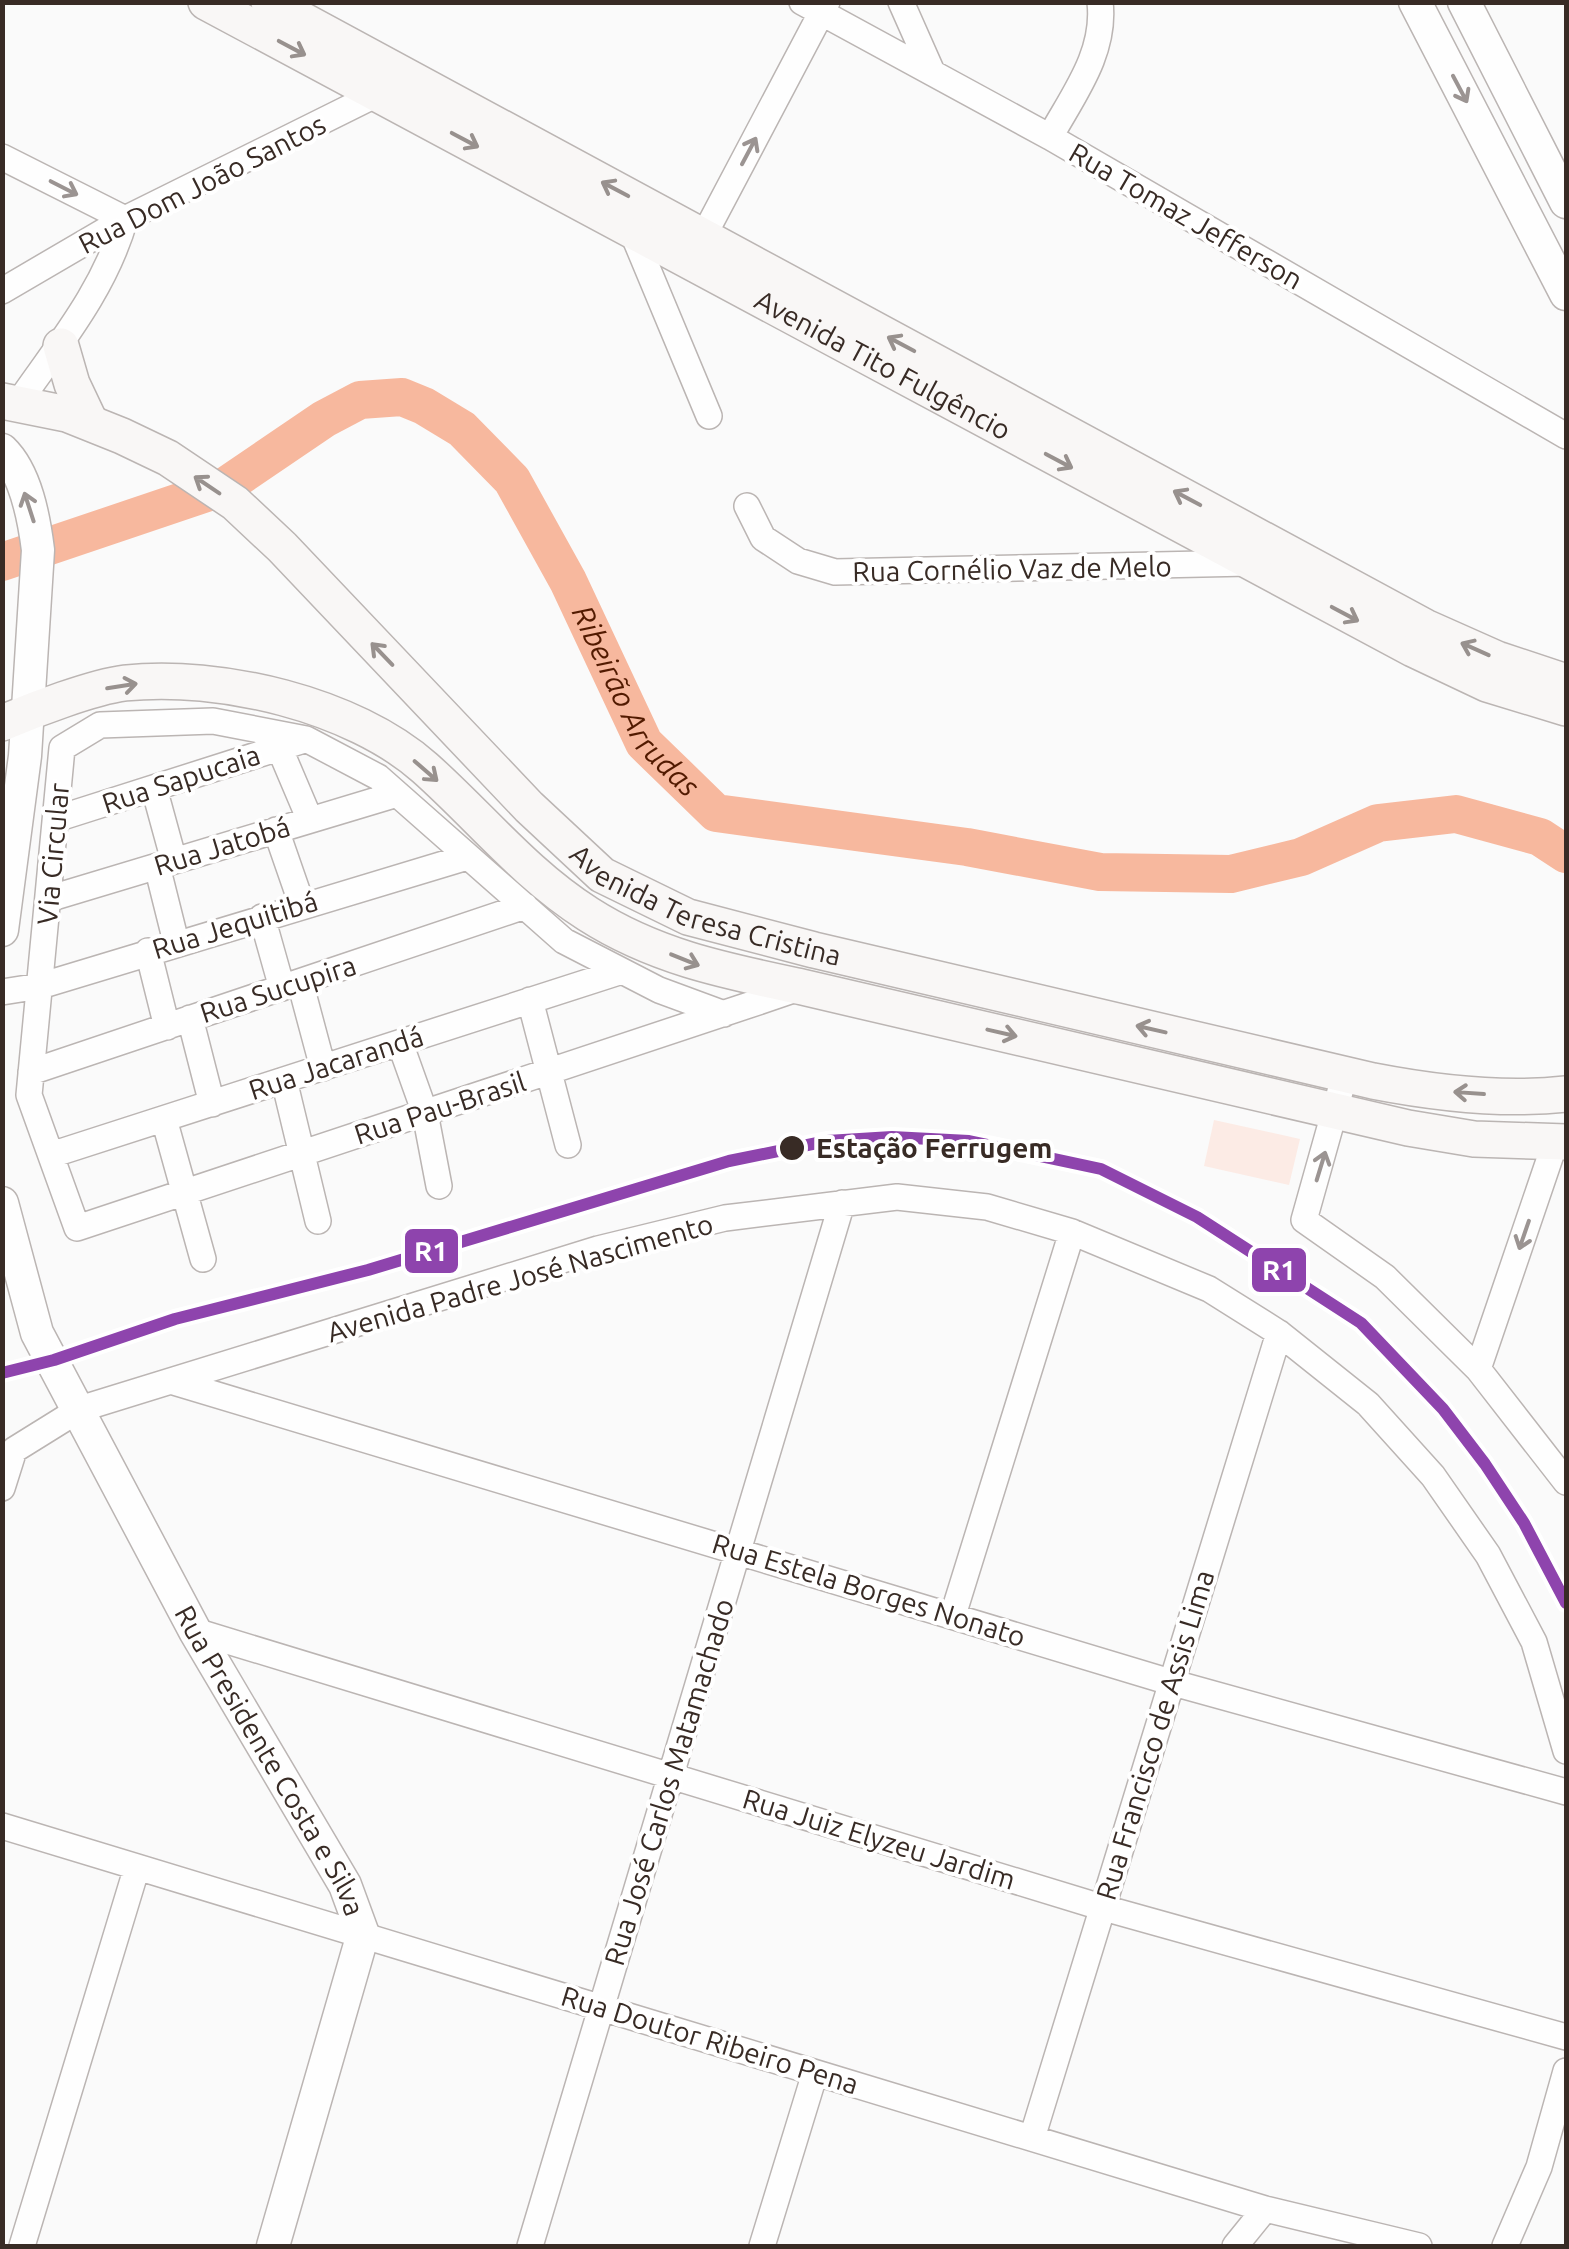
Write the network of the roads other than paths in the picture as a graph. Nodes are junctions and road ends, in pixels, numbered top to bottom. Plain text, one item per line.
1 (206, 2) edge
2 (269, 2) edge
3 (901, 2) edge
4 (1100, 2) edge
5 (1415, 2) edge
6 (1464, 2) edge
7 (817, 6) edge
8 (932, 72) junction
9 (385, 81) junction
10 (1050, 137) junction
11 (2, 156) edge
12 (1566, 202) edge
13 (125, 219) junction
14 (631, 229) junction
15 (703, 237) junction
16 (2, 291) edge
17 (1566, 294) edge
18 (61, 346) junction
19 (11, 402) edge
20 (709, 416) dead end
21 (106, 429) junction
22 (1566, 436) edge
23 (8, 456) edge
24 (747, 506) dead end
25 (1249, 564) junction
26 (1566, 682) edge
27 (1566, 708) edge
28 (15, 718) edge
29 (306, 739) junction
30 (280, 748) junction
31 (154, 788) junction
32 (396, 794) junction
33 (56, 818) junction
34 (310, 820) junction
35 (276, 830) junction
36 (466, 856) junction
37 (166, 864) junction
38 (48, 899) junction
39 (302, 905) junction
40 (524, 906) junction
41 (3, 916) edge
42 (262, 917) junction
43 (176, 942) junction
44 (148, 951) junction
45 (622, 971) junction
46 (291, 985) junction
47 (40, 986) junction
48 (802, 987) junction
49 (2, 992) edge
50 (530, 1000) junction
51 (724, 1014) junction
52 (178, 1022) junction
53 (400, 1043) junction
54 (323, 1068) junction
55 (32, 1072) junction
56 (548, 1072) junction
57 (1345, 1074) junction
58 (284, 1080) junction
59 (1566, 1094) edge
60 (212, 1104) junction
61 (1337, 1111) junction
62 (424, 1113) junction
63 (164, 1119) junction
64 (1561, 1142) edge
65 (568, 1145) dead end
66 (304, 1153) junction
67 (51, 1156) junction
68 (439, 1186) dead end
69 (185, 1192) junction
70 (2, 1203) edge
71 (842, 1203) junction
72 (318, 1221) dead end
73 (77, 1228) joint
74 (1072, 1232) junction
75 (203, 1259) dead end
76 (1279, 1332) junction
77 (1478, 1369) junction
78 (174, 1382) junction
79 (74, 1400) junction
80 (1566, 1482) edge
81 (2, 1488) edge
82 (738, 1550) junction
83 (953, 1615) junction
84 (195, 1631) junction
85 (1170, 1682) junction
86 (1566, 1751) edge
87 (671, 1776) junction
88 (1566, 1792) edge
89 (2, 1826) edge
90 (138, 1867) junction
91 (1104, 1908) junction
92 (363, 1934) junction
93 (601, 2008) junction
94 (1566, 2037) edge
95 (1566, 2071) edge
96 (816, 2072) junction
97 (1032, 2138) junction
98 (1264, 2209) junction
99 (22, 2246) edge
100 (274, 2246) edge
101 (530, 2246) edge
102 (762, 2246) edge
103 (1235, 2246) edge
104 (1419, 2246) edge
105 (1505, 2246) edge

1 -> 9 main road, Avenida Tito Fulgêncio
2 - 9 main road, Avenida Tito Fulgêncio
3 - 8 street
4 - 10 street
5 -> 17 street
6 - 12 street
7 - 8 street, Rua Tomaz Jefferson
15 -> 7 street
8 - 10 street, Rua Tomaz Jefferson
9 - 13 street, Rua Dom João Santos
9 -> 14 main road, Avenida Tito Fulgêncio
15 -> 9 main road, Avenida Tito Fulgêncio
10 - 22 street, Rua Tomaz Jefferson
11 -> 13 street
13 - 16 street, Rua Dom João Santos
13 - 18 street
14 - 20 street
14 -> 25 main road, Avenida Tito Fulgêncio
26 -> 15 main road, Avenida Tito Fulgêncio
18 - 19 street
18 - 21 main road
19 - 21 main road, Avenida Teresa Cristina
19 - 23 street
57 -> 21 main road, Avenida Teresa Cristina
28 -> 23 street
24 - 25 street, Rua Cornélio Vaz de Melo
25 -> 27 main road, Avenida Tito Fulgêncio
28 - 41 street
28 -> 48 main road, Avenida Teresa Cristina
29 - 30 street, Rua Sapucaia
29 - 32 street, Via Circular
29 - 33 street, Via Circular
30 - 31 street, Rua Sapucaia
30 - 34 street
31 - 33 street, Rua Sapucaia
31 - 37 street
32 - 34 street, Rua Jatobá
32 - 36 street, Via Circular
33 - 38 street, Via Circular
34 - 35 street, Rua Jatobá
35 - 37 street, Rua Jatobá
35 - 39 street
36 - 39 street, Rua Jequitibá
36 - 40 street, Via Circular
37 - 38 street, Rua Jatobá
37 - 43 street
38 - 47 street, Via Circular
39 - 42 street, Rua Jequitibá
40 - 45 street, Via Circular
40 - 46 street, Rua Sucupira
42 - 43 street, Rua Jequitibá
42 - 46 street
43 - 44 street, Rua Jequitibá
44 - 47 street, Rua Jequitibá
44 - 52 street
45 - 50 street, Rua Jacarandá
45 - 51 street, Via Circular
46 - 52 street, Rua Sucupira
46 - 54 street
47 - 49 street, Rua Jequitibá
47 - 55 street, Via Circular
48 - 51 street, Rua Pau-Brasil
48 -> 61 main road, Avenida Teresa Cristina
50 - 53 street, Rua Jacarandá
50 - 56 street
51 - 56 street, Rua Pau-Brasil
52 - 55 street, Rua Sucupira
52 - 60 street
53 - 54 street, Rua Jacarandá
53 - 62 street
54 - 58 street, Rua Jacarandá
55 - 67 street, Via Circular
56 - 62 street, Rua Pau-Brasil
56 - 65 street
59 -> 57 main road, Avenida Teresa Cristina
57 - 61 street
58 - 60 street, Rua Jacarandá
58 - 66 street
60 - 63 street, Rua Jacarandá
61 - 64 main road, Avenida Teresa Cristina
77 -> 61 street
62 - 66 street, Rua Pau-Brasil
62 - 68 street
63 - 67 street, Rua Jacarandá
63 - 69 street
64 -> 77 street
66 - 69 street, Rua Pau-Brasil
66 - 72 street
67 - 73 street, Via Circular
69 - 73 street, Rua Pau-Brasil
69 - 75 street
70 - 79 street, Rua Presidente Costa e Silva
71 - 74 street, Avenida Padre José Nascimento
71 - 78 street, Avenida Padre José Nascimento
71 - 82 street, Rua José Carlos Matamachado
74 - 76 street, Avenida Padre José Nascimento
74 - 83 street
76 - 85 street, Rua Francisco de Assis Lima
76 - 86 street, Avenida Padre José Nascimento
77 - 80 street
78 - 79 street, Avenida Padre José Nascimento
78 - 82 street, Rua Estela Borges Nonato
79 - 81 street, Avenida Padre José Nascimento
79 - 84 street, Rua Presidente Costa e Silva
82 - 83 street, Rua Estela Borges Nonato
82 - 87 street, Rua José Carlos Matamachado
83 - 85 street, Rua Estela Borges Nonato
84 - 87 street, Rua Juiz Elyzeu Jardim
84 - 92 street, Rua Presidente Costa e Silva
85 - 88 street, Rua Estela Borges Nonato
85 - 91 street, Rua Francisco de Assis Lima
87 - 91 street, Rua Juiz Elyzeu Jardim
87 - 93 street, Rua José Carlos Matamachado
89 - 90 street, Rua Doutor Ribeiro Pena
90 - 92 street, Rua Doutor Ribeiro Pena
90 - 99 street
91 - 94 street, Rua Juiz Elyzeu Jardim
91 - 97 street, Rua Francisco de Assis Lima
92 - 93 street, Rua Doutor Ribeiro Pena
92 - 100 street, Rua Presidente Costa e Silva
93 - 96 street, Rua Doutor Ribeiro Pena
93 - 101 street, Rua José Carlos Matamachado
95 - 105 street
96 - 97 street, Rua Doutor Ribeiro Pena
96 - 102 street
97 - 98 street, Rua Doutor Ribeiro Pena
98 - 103 street
98 - 104 street, Rua Doutor Ribeiro Pena

